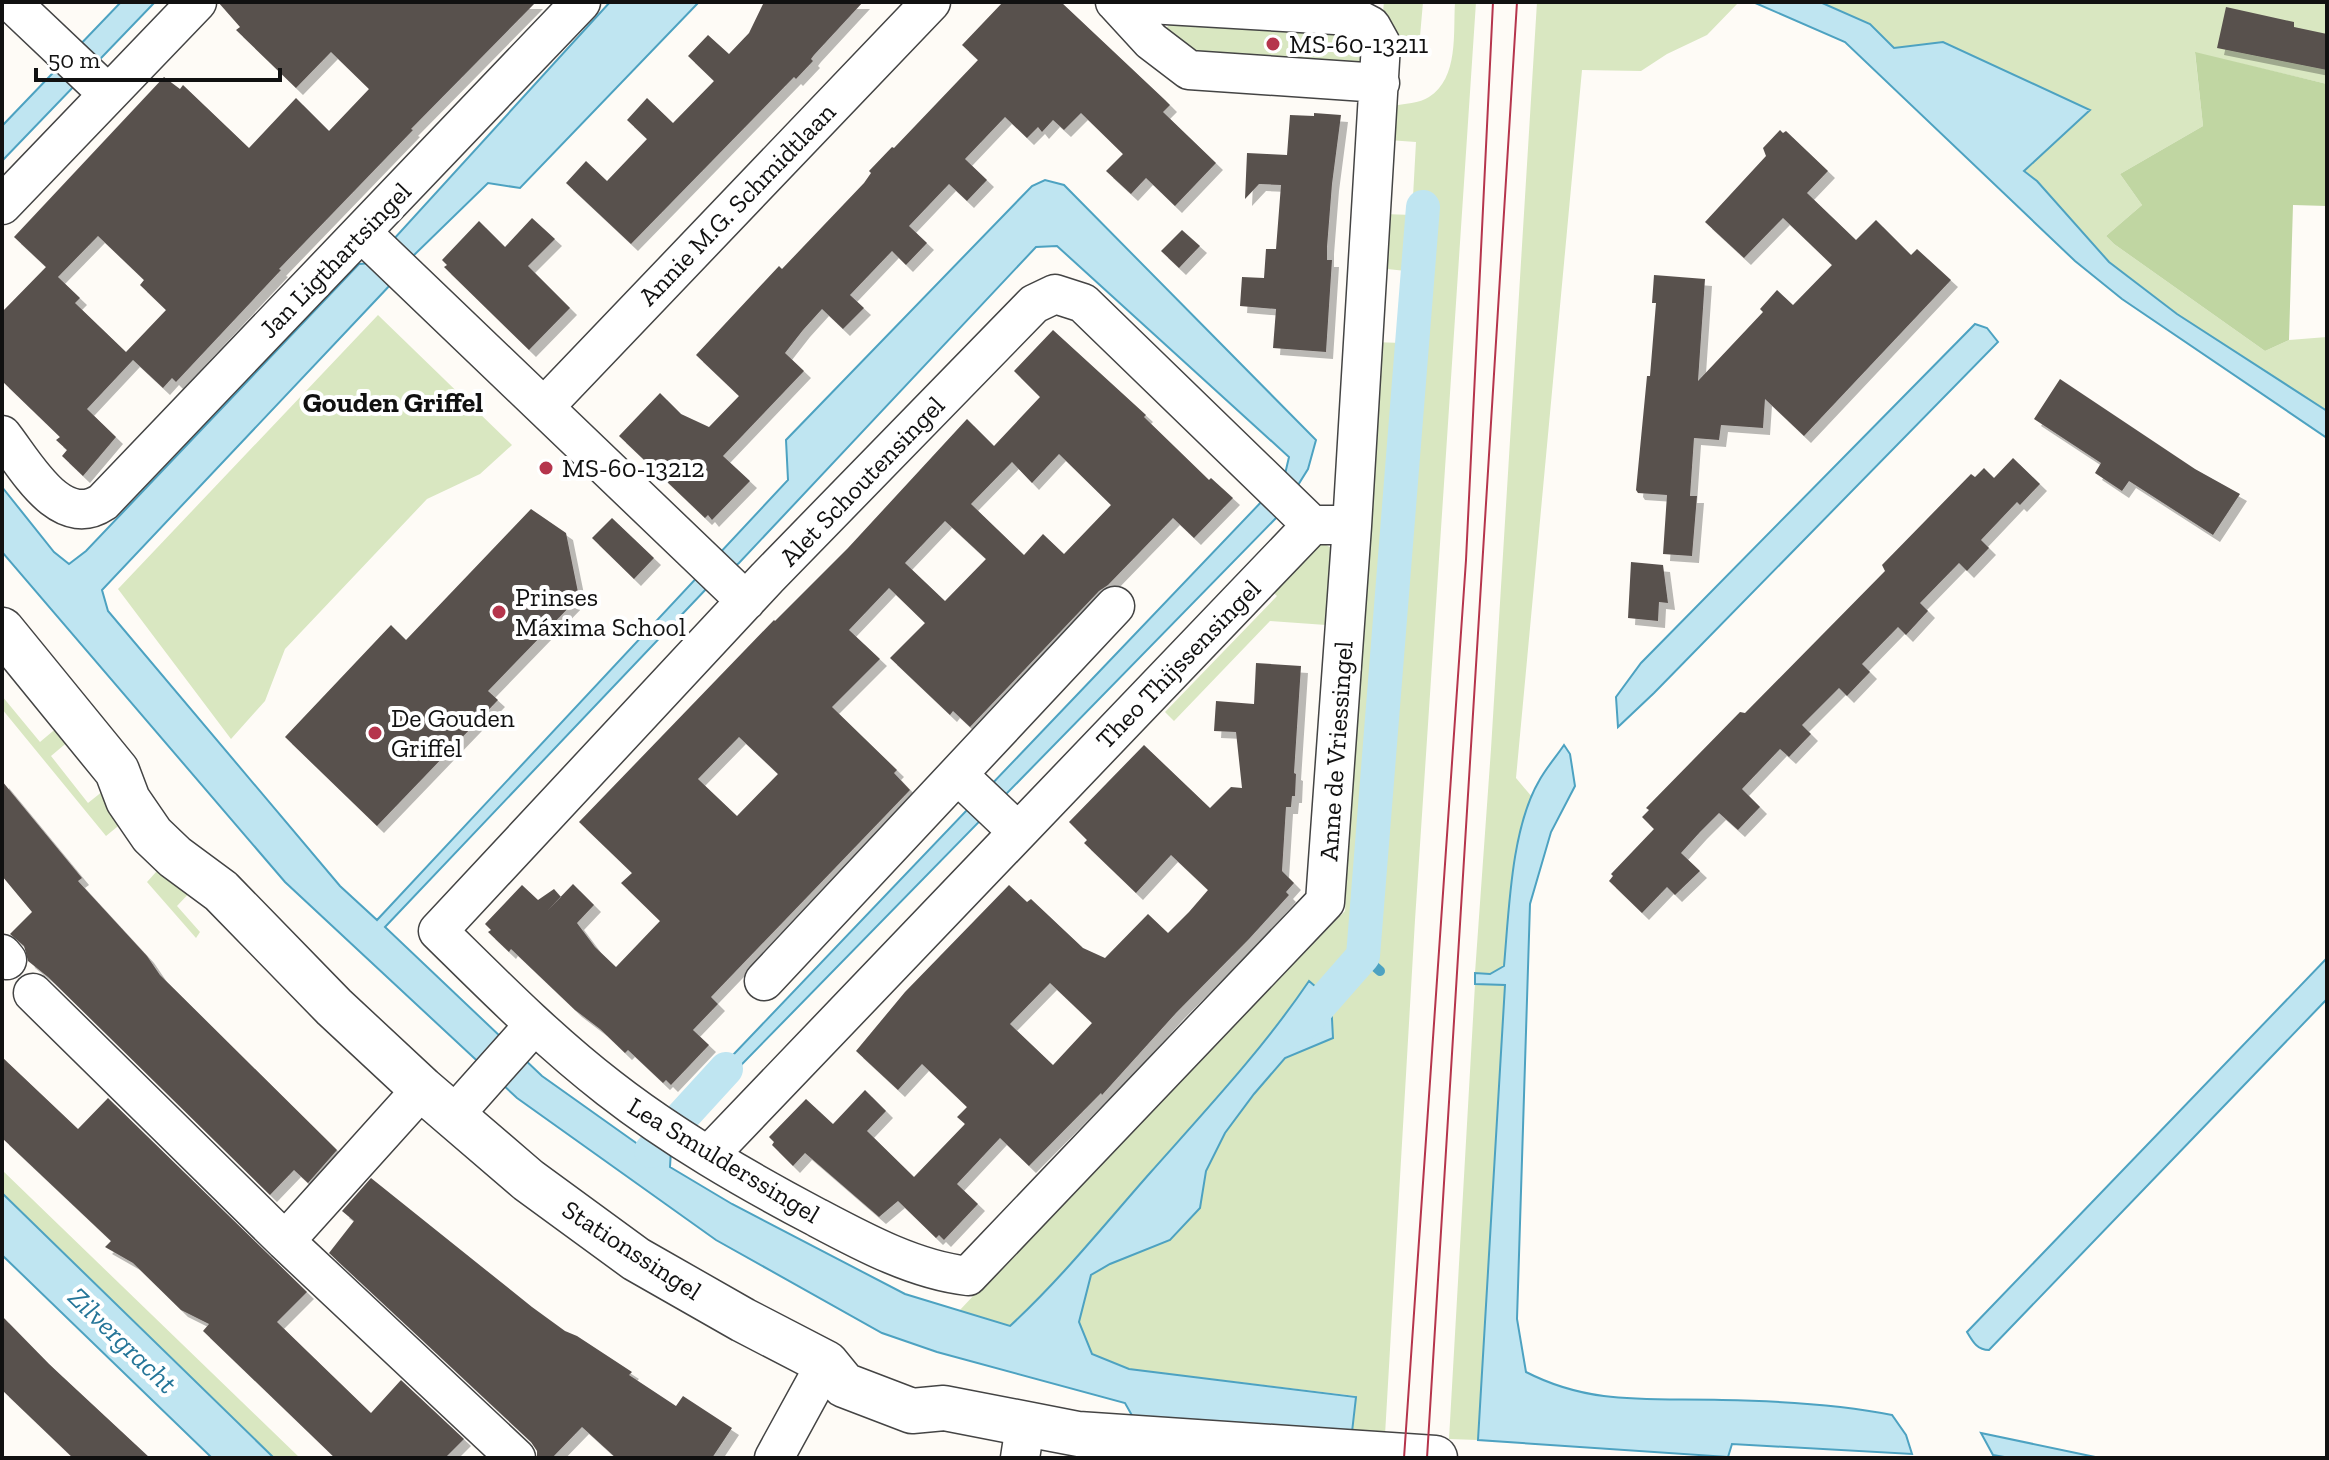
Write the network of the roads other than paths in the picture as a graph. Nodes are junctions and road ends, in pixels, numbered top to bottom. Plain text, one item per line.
1 (11, 2) edge
2 (197, 2) edge
3 (581, 2) edge
4 (931, 2) edge
5 (1116, 3) edge
6 (87, 74) junction
7 (1380, 83) junction
8 (2, 205) edge
9 (382, 252) junction
10 (544, 407) junction
11 (2, 435) edge
12 (1291, 504) junction
13 (1352, 526) junction
14 (726, 582) junction
15 (1115, 606) dead end
16 (2, 630) edge
17 (987, 802) junction
18 (438, 931) joint
19 (764, 981) dead end
20 (33, 993) dead end
21 (524, 1036) junction
22 (437, 1102) junction
23 (683, 1140) junction
24 (285, 1241) junction
25 (968, 1276) joint
26 (826, 1363) junction
27 (1022, 1442) edge
28 (516, 1458) edge
29 (774, 1458) edge
30 (1435, 1458) edge

1 - 6 street
2 - 6 street
3 - 9 street, Jan Ligthartsingel
4 - 10 street, Annie M.G. Schmidtlaan
5 - 7 street
5 - 7 street, Anne de Vriessingel
6 - 8 street
7 - 13 street, Anne de Vriessingel
9 - 10 street
9 - 11 street, Jan Ligthartsingel
10 - 14 street
12 - 13 street
12 - 14 street, Alet Schoutensingel
12 - 17 street, Theo Thijssensingel
13 - 25 street, Anne de Vriessingel
14 - 18 street, Alet Schoutensingel
15 - 17 street, Theo Thijssensingel
16 - 22 street, Stationssingel
17 - 19 street, Theo Thijssensingel
17 - 23 street, Theo Thijssensingel
18 - 21 street, Lea Smulderssingel
20 - 24 street
21 - 22 street
21 - 23 street, Lea Smulderssingel
22 - 24 street
22 - 26 street, Stationssingel
23 - 25 street, Lea Smulderssingel
24 - 28 street
26 - 27 street, Stationssingel
26 - 29 street
27 - 30 street, Stationssingel

